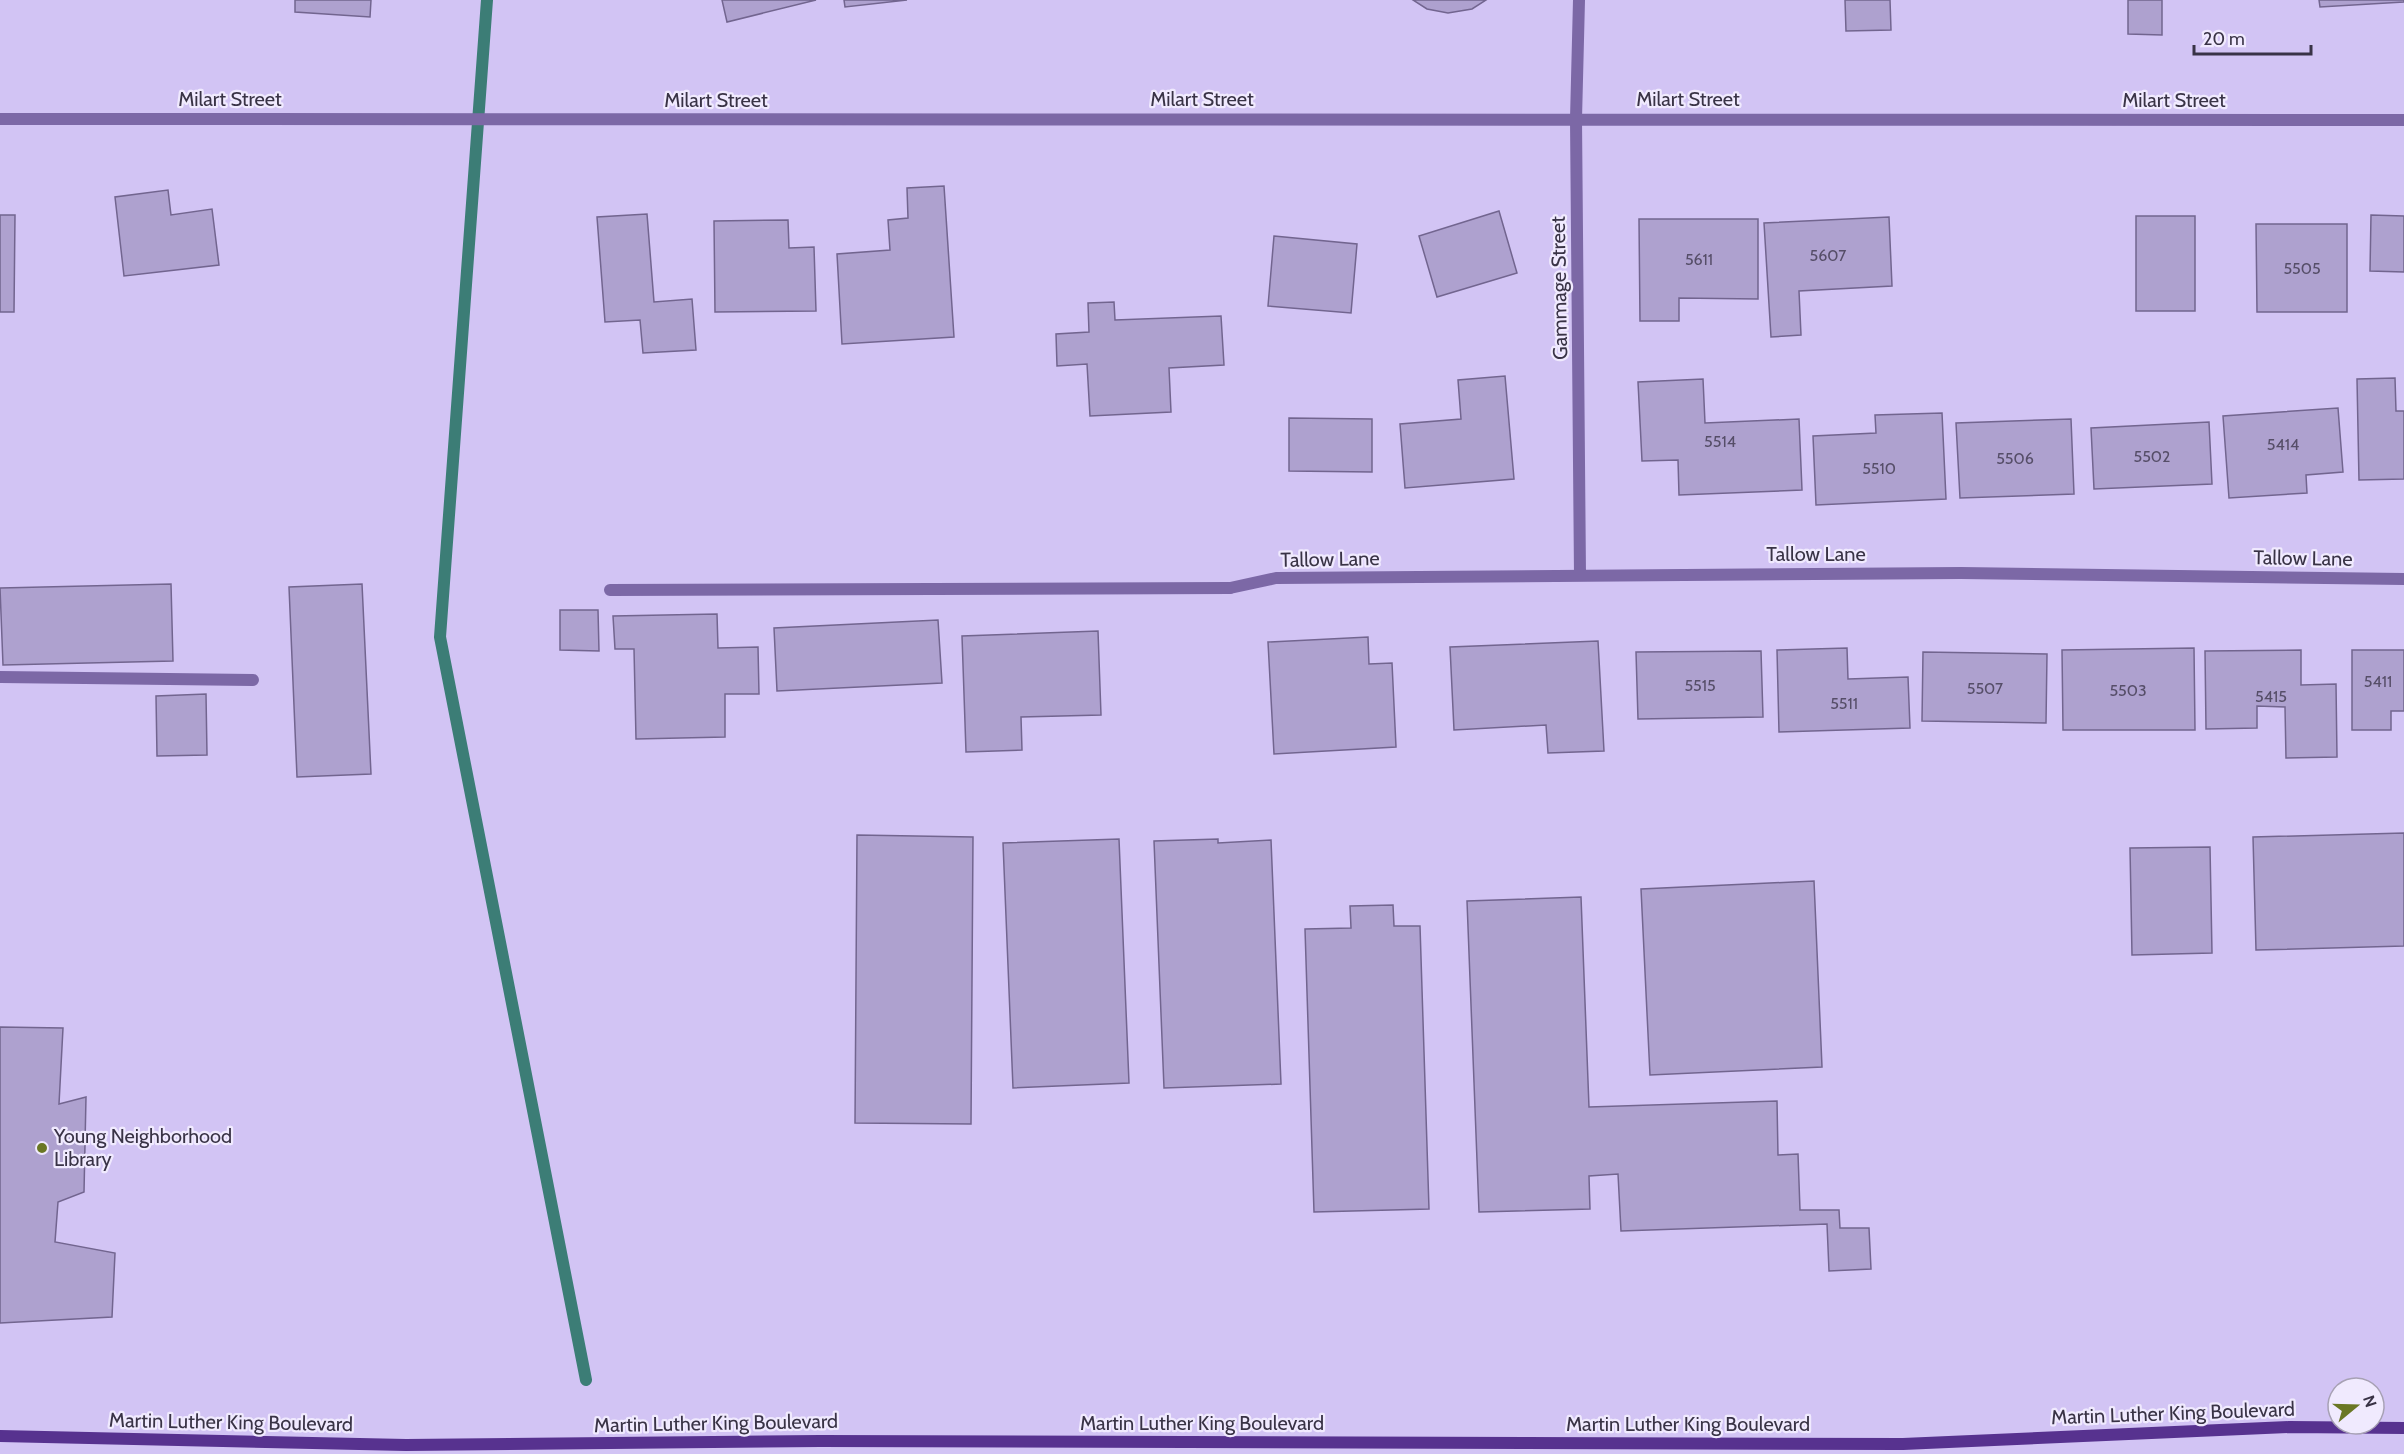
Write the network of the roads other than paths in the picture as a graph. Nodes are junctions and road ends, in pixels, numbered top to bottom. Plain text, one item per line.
1 (1579, 0) edge
2 (1576, 118) junction
3 (0, 119) edge
4 (2404, 120) edge
5 (1581, 576) junction
6 (2404, 579) edge
7 (610, 590) dead end
8 (0, 677) edge
9 (253, 680) dead end
10 (2404, 1428) edge
11 (0, 1436) edge
12 (1904, 1449) edge

1 - 2 street, Gammage Street
2 - 3 street, Milart Street
2 - 4 street, Milart Street
2 - 5 street, Gammage Street
5 - 6 street, Tallow Lane
5 - 7 street, Tallow Lane
8 - 9 street
10 - 12 main road, Martin Luther King Boulevard
11 - 12 main road, Martin Luther King Boulevard

